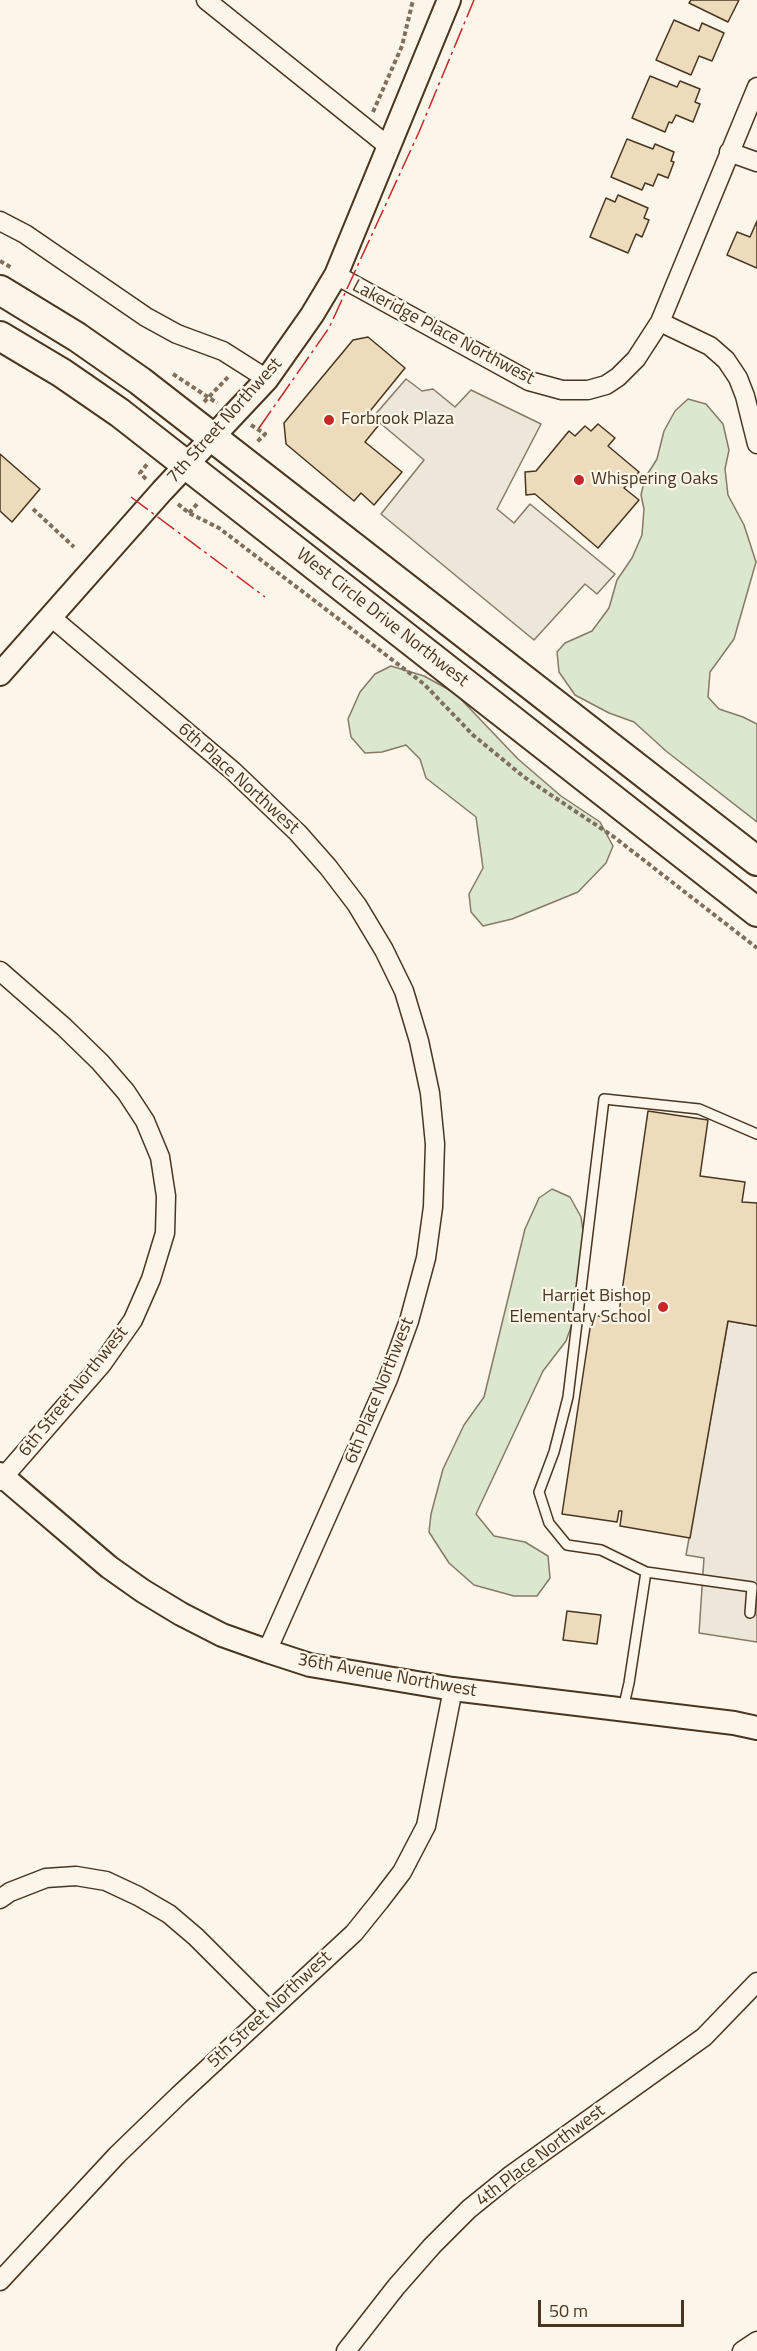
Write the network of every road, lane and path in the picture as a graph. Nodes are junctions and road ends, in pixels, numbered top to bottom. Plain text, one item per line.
1 (206, 0) edge
2 (413, 0) edge
3 (449, 0) edge
4 (757, 87) edge
5 (366, 128) junction
6 (388, 146) junction
7 (729, 152) junction
8 (757, 162) edge
9 (0, 221) edge
10 (336, 275) junction
11 (0, 290) edge
12 (660, 322) junction
13 (0, 336) edge
14 (232, 373) dead end
15 (267, 379) junction
16 (208, 398) dead end
17 (213, 438) junction
18 (757, 444) edge
19 (188, 465) junction
20 (33, 509) dead end
21 (189, 513) dead end
22 (74, 547) dead end
23 (51, 617) junction
24 (0, 674) edge
25 (757, 861) edge
26 (757, 912) edge
27 (757, 948) edge
28 (0, 971) edge
29 (757, 1134) edge
30 (1, 1477) edge
31 (646, 1572) junction
32 (750, 1613) dead end
33 (267, 1651) junction
34 (453, 1689) junction
35 (622, 1710) junction
36 (757, 1728) edge
37 (0, 1899) edge
38 (757, 1982) edge
39 (270, 2012) junction
40 (0, 2281) edge
41 (757, 2341) edge
42 (346, 2351) edge
43 (742, 2351) edge

1 - 5 street
2 - 5 path
3 - 6 street, 7th Street Northwest
4 - 7 street, Lakeridge Place Northwest
5 - 6 street
6 - 10 street, 7th Street Northwest
7 - 8 street
7 - 12 street, Lakeridge Place Northwest
9 - 15 street
10 - 12 street, Lakeridge Place Northwest
10 - 15 street, 7th Street Northwest
11 - 17 main road
12 - 18 street
13 - 19 main road, West Circle Drive Northwest
14 - 16 path
15 - 17 street, 7th Street Northwest
17 - 19 street, 7th Street Northwest
17 - 25 main road
19 - 23 street, 7th Street Northwest
19 - 26 main road, West Circle Drive Northwest
20 - 22 path
21 - 27 path
23 - 24 street, 7th Street Northwest
23 - 33 street, 6th Place Northwest
28 - 30 street, 6th Street Northwest
29 - 31 lane
30 - 33 street, 36th Avenue Northwest
31 - 32 lane
31 - 35 lane
33 - 34 street, 36th Avenue Northwest
34 - 35 street, 36th Avenue Northwest
34 - 39 street, 5th Street Northwest
35 - 36 street, 36th Avenue Northwest
37 - 39 street
38 - 42 street, 4th Place Northwest
39 - 40 street, 5th Street Northwest
41 - 43 street

